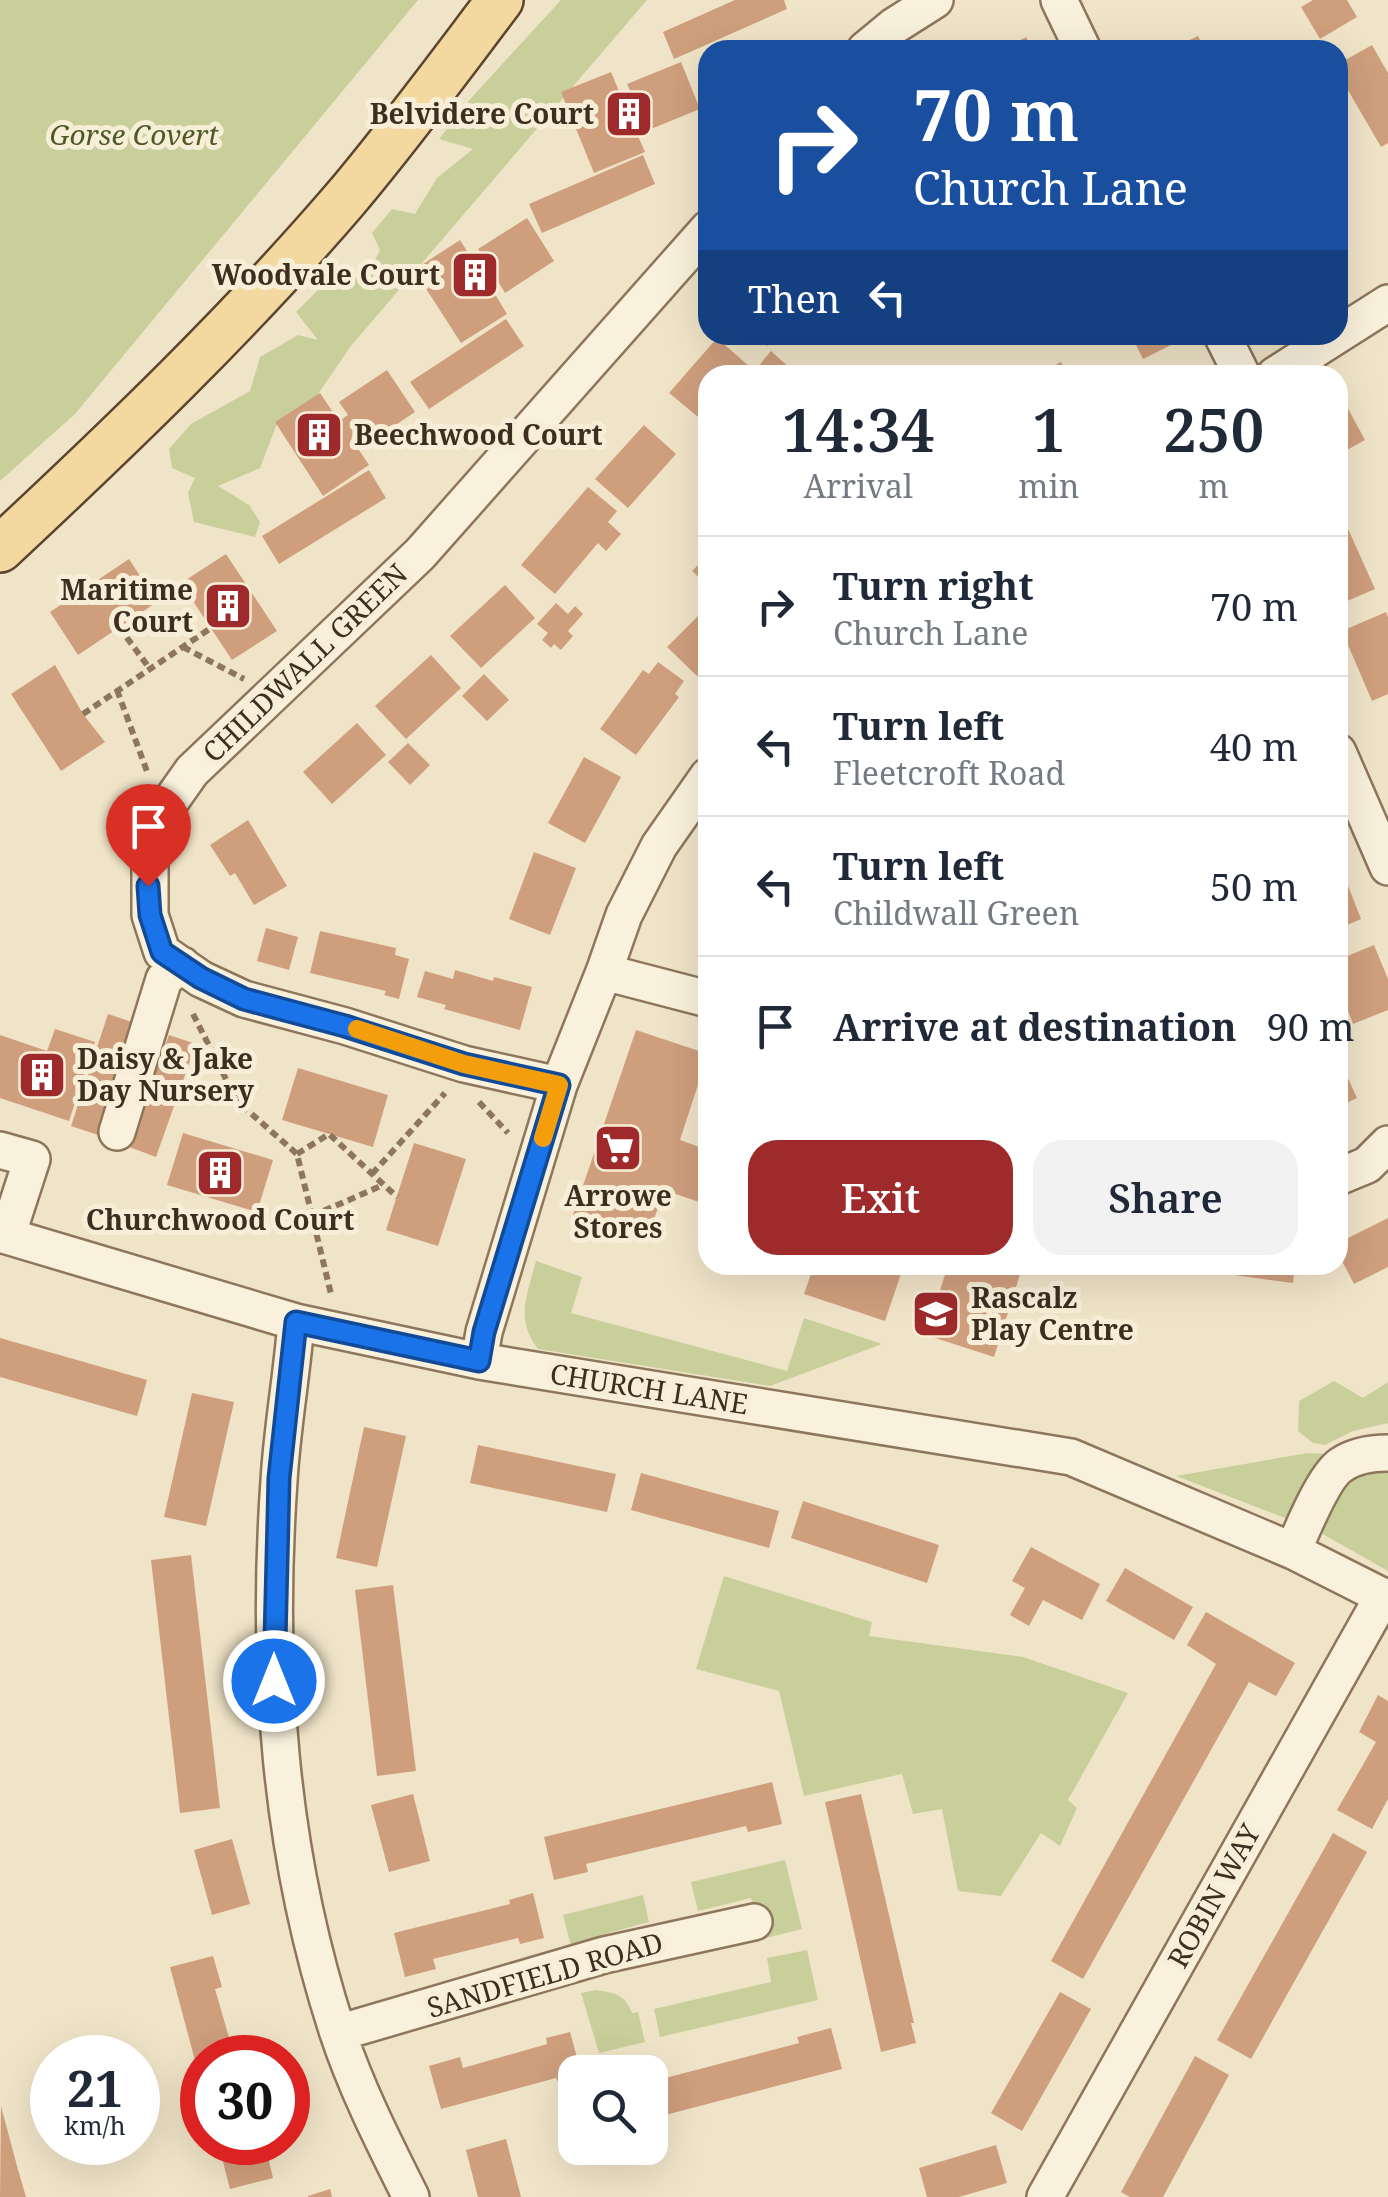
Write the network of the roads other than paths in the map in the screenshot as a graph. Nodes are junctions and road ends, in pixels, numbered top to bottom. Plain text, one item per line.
1 (500, 0) edge
2 (936, 0) edge
3 (1058, 0) edge
4 (876, 40) edge
5 (1078, 40) edge
6 (698, 239) edge
7 (1388, 303) edge
8 (1348, 328) edge
9 (1322, 345) edge
10 (1291, 365) edge
11 (0, 549) edge
12 (1348, 775) edge
13 (698, 791) edge
14 (1388, 867) edge
15 (178, 968) junction
16 (604, 972) junction
17 (698, 997) edge
18 (559, 1085) junction
19 (117, 1132) dead end
20 (1388, 1144) edge
21 (0, 1150) edge
22 (1348, 1173) edge
23 (4, 1235) edge
24 (296, 1322) junction
25 (479, 1361) junction
26 (1388, 1453) edge
27 (1292, 1551) junction
28 (1386, 1597) edge
29 (754, 1922) dead end
30 (338, 2032) junction
31 (411, 2197) edge
32 (1045, 2197) edge

1 - 11 main road
2 - 4 street
3 - 5 street
6 - 15 street, CHILDWALL GREEN
7 - 8 street
9 - 10 street
12 - 14 street
13 - 16 street
15 - 18 street, CHILDWALL GREEN
15 - 19 street
16 - 17 street
16 - 18 street
18 - 25 street
20 - 22 street
21 - 23 street
23 - 24 street, CHURCH LANE
24 - 25 street, CHURCH LANE
24 - 30 street
25 - 27 street, CHURCH LANE
26 - 27 street
27 - 28 street, CHURCH LANE
28 - 32 street, ROBIN WAY
29 - 30 street, SANDFIELD ROAD
30 - 31 street

